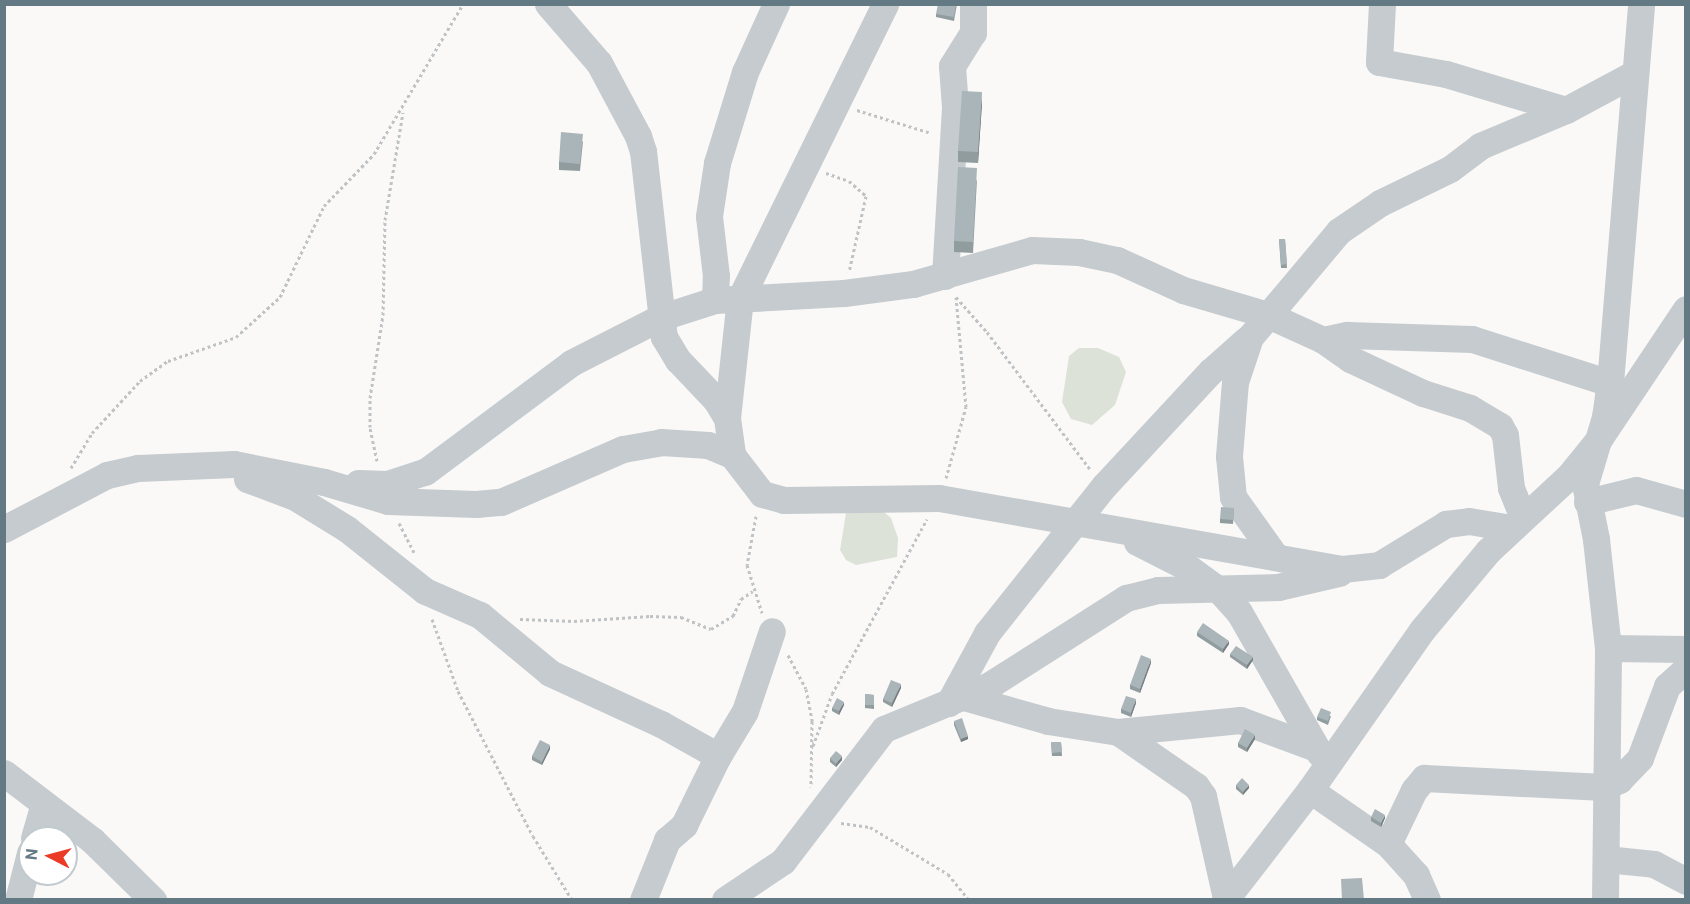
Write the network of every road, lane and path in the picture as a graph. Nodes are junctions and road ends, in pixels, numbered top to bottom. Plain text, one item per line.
1 (463, 4) edge
2 (548, 4) edge
3 (776, 4) edge
4 (885, 4) edge
5 (973, 4) edge
6 (1641, 4) edge
7 (1378, 6) edge
8 (1635, 73) junction
9 (838, 104) junction
10 (1566, 110) junction
11 (953, 139) junction
12 (807, 166) junction
13 (946, 284) junction
14 (843, 293) junction
15 (727, 300) junction
16 (1686, 309) edge
17 (1268, 315) junction
18 (659, 318) junction
19 (1250, 337) junction
20 (1323, 340) junction
21 (1610, 383) junction
22 (727, 418) junction
23 (1599, 439) junction
24 (732, 455) junction
25 (203, 464) junction
26 (70, 470) dead end
27 (324, 482) junction
28 (1104, 486) junction
29 (762, 494) junction
30 (939, 498) junction
31 (1587, 502) junction
32 (1686, 504) edge
33 (1517, 522) junction
34 (1076, 524) junction
35 (1109, 528) junction
36 (4, 529) edge
37 (1276, 556) junction
38 (1342, 569) junction
39 (1218, 589) junction
40 (753, 591) junction
41 (515, 619) dead end
42 (772, 631) junction
43 (1608, 648) junction
44 (1686, 649) edge
45 (1686, 669) edge
46 (956, 700) junction
47 (1118, 732) junction
48 (812, 748) junction
49 (718, 756) junction
50 (1321, 757) junction
51 (4, 773) edge
52 (1604, 786) junction
53 (1310, 790) junction
54 (44, 804) junction
55 (820, 817) junction
56 (38, 826) edge
57 (1388, 844) junction
58 (1606, 859) junction
59 (1686, 881) edge
60 (769, 886) edge
61 (1225, 899) edge
62 (153, 900) edge
63 (643, 900) edge
64 (725, 900) edge
65 (969, 900) edge
66 (1427, 900) edge
67 (1605, 900) edge

1 - 26 path
2 - 18 street
3 - 15 street
4 - 9 street
5 - 11 street
6 - 8 street
7 - 10 street
8 - 10 street
8 - 21 street
9 - 11 path
9 - 12 street
10 - 17 street
11 - 13 street
12 - 14 path
12 - 15 street
13 - 14 street
13 - 17 street
13 - 28 path
13 - 30 path
14 - 15 street
15 - 18 street
15 - 22 street
16 - 23 street
17 - 19 street
17 - 20 street
18 - 22 street
18 - 27 street
19 - 28 street
19 - 37 street
20 - 21 street
20 - 33 street
21 - 23 street
22 - 24 street
23 - 31 street
23 - 33 street
24 - 27 street
24 - 29 street
25 - 27 street
25 - 36 street
25 - 49 street
28 - 34 street
29 - 30 street
29 - 40 path
30 - 34 street
30 - 48 path
31 - 32 street
31 - 43 street
33 - 38 street
33 - 50 street
34 - 35 street
34 - 46 street
35 - 37 street
35 - 39 street
37 - 38 street
38 - 39 street
39 - 46 street
39 - 50 street
40 - 41 path
40 - 42 path
42 - 48 path
42 - 49 street
43 - 44 street
43 - 52 street
45 - 52 street
46 - 47 street
46 - 55 street
47 - 50 street
47 - 61 street
48 - 55 path
49 - 63 street
50 - 53 street
51 - 54 street
52 - 57 street
52 - 58 street
53 - 57 street
53 - 61 street
54 - 56 street
54 - 62 street
55 - 60 street
55 - 65 path
57 - 66 street
58 - 59 street
58 - 67 street
60 - 64 street

